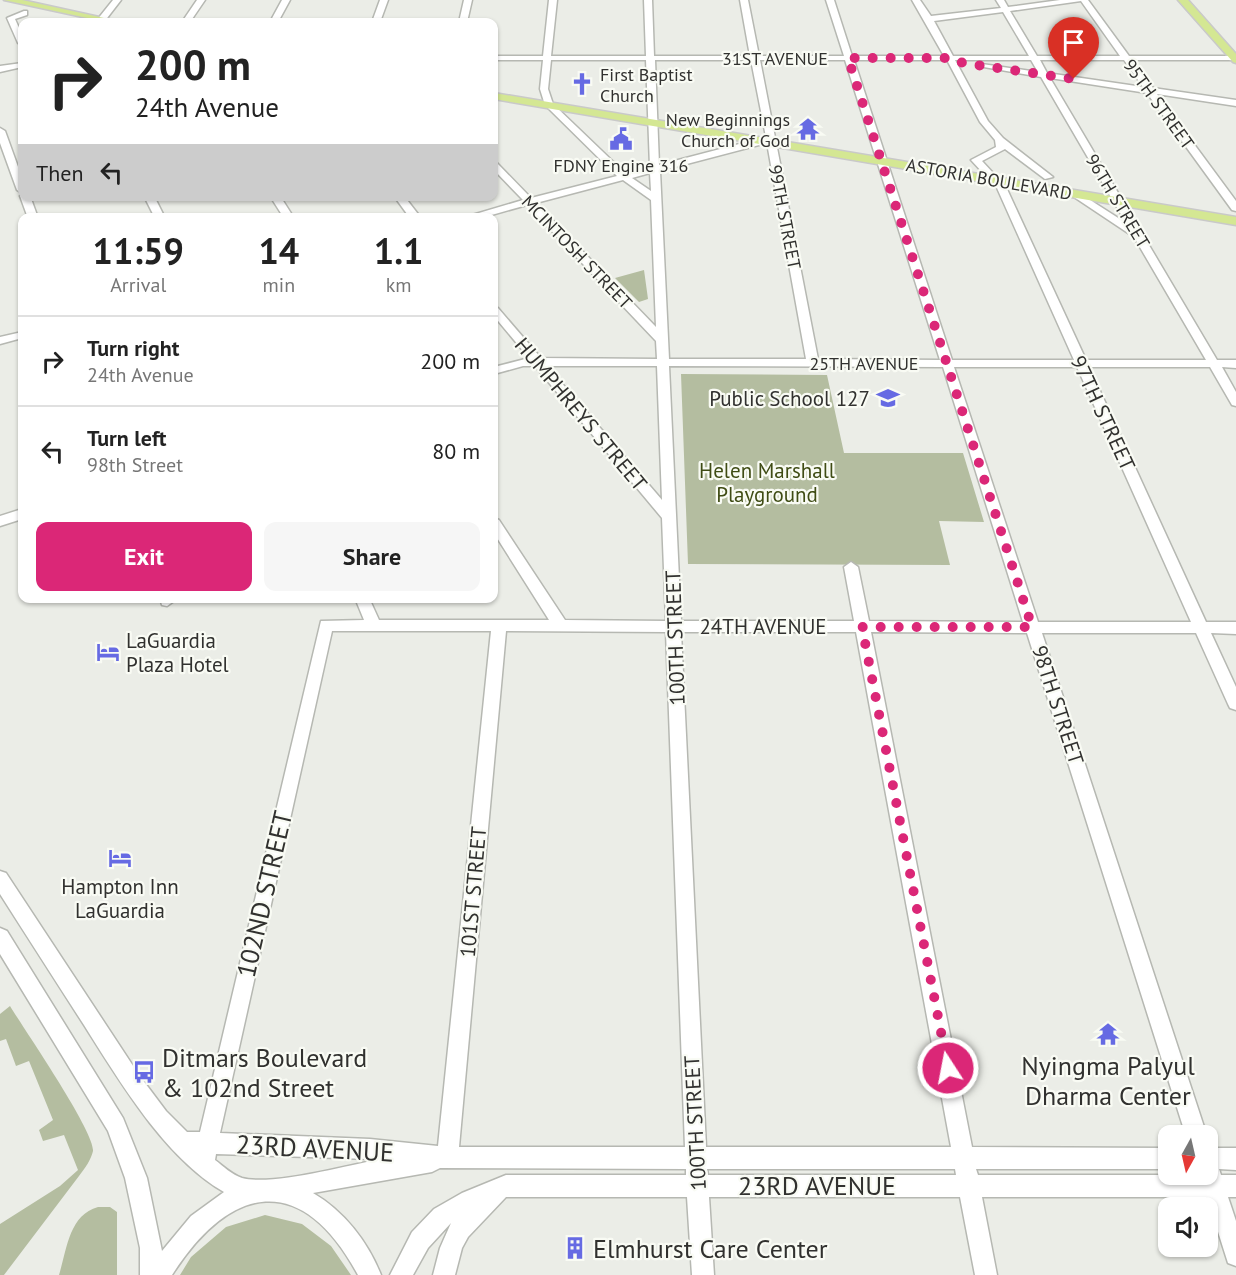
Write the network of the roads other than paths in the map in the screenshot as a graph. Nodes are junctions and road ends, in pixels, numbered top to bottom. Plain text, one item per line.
1 (9, 0) edge
2 (117, 0) edge
3 (201, 0) edge
4 (286, 0) edge
5 (384, 0) edge
6 (468, 0) edge
7 (553, 0) edge
8 (648, 0) edge
9 (744, 0) edge
10 (830, 0) edge
11 (916, 0) edge
12 (1000, 0) edge
13 (1078, 0) edge
14 (1084, 0) edge
15 (1183, 0) edge
16 (27, 6) edge
17 (0, 8) edge
18 (1005, 9) junction
19 (48, 18) edge
20 (90, 18) edge
21 (103, 18) edge
22 (189, 18) edge
23 (276, 18) edge
24 (377, 18) edge
25 (464, 18) edge
26 (929, 19) junction
27 (18, 34) edge
28 (498, 58) edge
29 (546, 58) junction
30 (651, 58) junction
31 (755, 58) junction
32 (848, 58) junction
33 (950, 58) junction
34 (1033, 58) junction
35 (1125, 58) junction
36 (1235, 59) edge
37 (18, 65) edge
38 (0, 69) edge
39 (1043, 75) junction
40 (498, 86) edge
41 (1148, 90) junction
42 (498, 96) edge
43 (546, 99) junction
44 (1236, 103) edge
45 (585, 111) junction
46 (654, 117) junction
47 (562, 118) junction
48 (0, 131) edge
49 (768, 138) junction
50 (1000, 140) junction
51 (880, 155) junction
52 (981, 166) junction
53 (656, 168) junction
54 (498, 169) edge
55 (14, 172) edge
56 (623, 176) junction
57 (1048, 177) junction
58 (994, 180) junction
59 (1110, 188) junction
60 (1073, 193) junction
61 (657, 200) junction
62 (403, 201) edge
63 (529, 201) junction
64 (1119, 201) junction
65 (1236, 208) edge
66 (412, 213) edge
67 (485, 213) edge
68 (1236, 220) edge
69 (1139, 236) junction
70 (660, 308) junction
71 (635, 311) junction
72 (498, 315) edge
73 (18, 336) edge
74 (662, 339) junction
75 (0, 341) edge
76 (537, 362) junction
77 (662, 363) junction
78 (813, 363) junction
79 (947, 363) junction
80 (1081, 363) junction
81 (1214, 364) junction
82 (1236, 364) edge
83 (498, 370) edge
84 (1236, 402) edge
85 (18, 515) edge
86 (669, 517) junction
87 (0, 521) edge
88 (498, 529) edge
89 (851, 567) dead end
90 (364, 603) edge
91 (326, 625) joint
92 (374, 625) junction
93 (499, 626) junction
94 (561, 626) junction
95 (674, 626) junction
96 (862, 627) junction
97 (1032, 627) junction
98 (1201, 628) junction
99 (1236, 628) edge
100 (1236, 704) edge
101 (0, 879) edge
102 (0, 937) edge
103 (1193, 1125) edge
104 (182, 1142) junction
105 (208, 1142) junction
106 (696, 1157) junction
107 (447, 1158) junction
108 (1158, 1158) edge
109 (1218, 1158) edge
110 (964, 1159) junction
111 (1236, 1159) edge
112 (203, 1164) junction
113 (1158, 1178) edge
114 (1218, 1179) edge
115 (969, 1185) junction
116 (1214, 1185) edge
117 (506, 1186) junction
118 (698, 1186) junction
119 (1236, 1186) edge
120 (276, 1190) junction
121 (254, 1191) junction
122 (1236, 1255) edge
123 (152, 1275) edge
124 (159, 1275) edge
125 (370, 1275) edge
126 (401, 1275) edge
127 (444, 1275) edge
128 (703, 1275) edge
129 (986, 1275) edge

1 - 16 main road
2 - 21 street
3 - 22 street
4 - 23 street
5 - 24 street
6 - 25 street
7 - 29 street
8 - 30 street, 100TH STREET
9 - 31 street, 99TH STREET
10 - 32 street, 98TH STREET
11 - 26 street
12 - 18 street, 96TH STREET
13 - 18 street
14 - 35 street, 95TH STREET
15 - 36 main road
16 - 17 main road
16 - 19 main road
16 - 20 main road
16 - 27 street
18 - 26 street
18 - 34 street, 96TH STREET
26 - 33 street
28 - 29 street, 31ST AVENUE
29 - 30 street, 31ST AVENUE
29 - 43 street
30 - 31 street, 31ST AVENUE
30 - 46 street, 100TH STREET
31 - 32 street, 31ST AVENUE
31 - 49 street, 99TH STREET
32 - 33 street, 31ST AVENUE
32 - 51 street, 98TH STREET
33 - 34 street, 31ST AVENUE
33 - 39 street
33 - 50 street
34 - 35 street, 31ST AVENUE
34 - 39 street, 96TH STREET
35 - 36 street, 31ST AVENUE
35 - 41 street, 95TH STREET
37 - 38 street
39 - 41 street
39 - 59 street, 96TH STREET
40 - 43 main road, ASTORIA BOULEVARD
41 - 44 street
41 - 65 street, 95TH STREET
42 - 43 main road, ASTORIA BOULEVARD
43 - 45 main road, ASTORIA BOULEVARD
43 - 46 main road, ASTORIA BOULEVARD
43 - 47 street
45 - 46 main road, ASTORIA BOULEVARD
45 - 47 street
46 - 49 main road, ASTORIA BOULEVARD
46 - 53 street, 100TH STREET
47 - 56 street
48 - 55 street
49 - 51 main road, ASTORIA BOULEVARD
49 - 53 street
49 - 78 street, 99TH STREET
50 - 52 street
50 - 57 street
51 - 52 main road, ASTORIA BOULEVARD
51 - 58 main road, ASTORIA BOULEVARD
51 - 79 street, 98TH STREET
52 - 57 main road, ASTORIA BOULEVARD
52 - 58 street, 97TH STREET
53 - 56 street
53 - 61 street, 100TH STREET
54 - 63 street, MCINTOSH STREET
56 - 61 street
56 - 63 street
57 - 59 main road, ASTORIA BOULEVARD
58 - 60 main road, ASTORIA BOULEVARD
58 - 80 street, 97TH STREET
59 - 64 street, 96TH STREET
59 - 65 main road, ASTORIA BOULEVARD
60 - 64 main road, ASTORIA BOULEVARD
60 - 69 street
61 - 70 street, 100TH STREET
62 - 66 street
63 - 67 street
63 - 71 street, MCINTOSH STREET
64 - 68 main road, ASTORIA BOULEVARD
64 - 69 street, 96TH STREET
69 - 81 street, 96TH STREET
70 - 71 street
70 - 74 street, 100TH STREET
71 - 74 street, MCINTOSH STREET
72 - 76 street, HUMPHREYS STREET
73 - 75 street
74 - 77 street, 100TH STREET
76 - 77 street, 25TH AVENUE
76 - 83 street, 25TH AVENUE
76 - 86 street, HUMPHREYS STREET
77 - 78 street, 25TH AVENUE
77 - 86 street, 100TH STREET
78 - 79 street, 25TH AVENUE
79 - 80 street, 25TH AVENUE
79 - 97 street, 98TH STREET
80 - 81 street, 25TH AVENUE
80 - 98 street, 97TH STREET
81 - 82 street, 25TH AVENUE
81 - 84 street, 96TH STREET
85 - 87 street
86 - 95 street, 100TH STREET
88 - 94 street
89 - 96 street
90 - 92 street
91 - 92 street, 24TH AVENUE
91 - 105 street, 102ND STREET
92 - 93 street, 24TH AVENUE
93 - 94 street, 24TH AVENUE
93 - 107 street, 101ST STREET
94 - 95 street, 24TH AVENUE
95 - 96 street, 24TH AVENUE
95 - 106 street, 100TH STREET
96 - 97 street, 24TH AVENUE
96 - 110 street
97 - 98 street, 24TH AVENUE
97 - 103 street, 98TH STREET
98 - 99 street, 24TH AVENUE
98 - 100 street, 97TH STREET
101 - 104 street
102 - 123 street
104 - 105 street, 23RD AVENUE
104 - 112 street
105 - 107 street, 23RD AVENUE
105 - 112 street, 102ND STREET
106 - 107 street, 23RD AVENUE
106 - 110 street, 23RD AVENUE
106 - 118 street, 100TH STREET
107 - 120 street, 23RD AVENUE
108 - 110 street, 23RD AVENUE
109 - 111 street
110 - 115 street
112 - 121 street
113 - 115 street, 23RD AVENUE
114 - 119 street, 23RD AVENUE
115 - 118 street, 23RD AVENUE
115 - 129 street
116 - 122 street
117 - 118 street, 23RD AVENUE
117 - 126 street, 23RD AVENUE
117 - 127 street
118 - 128 street, 100TH STREET
120 - 121 street
120 - 125 street
121 - 124 street

